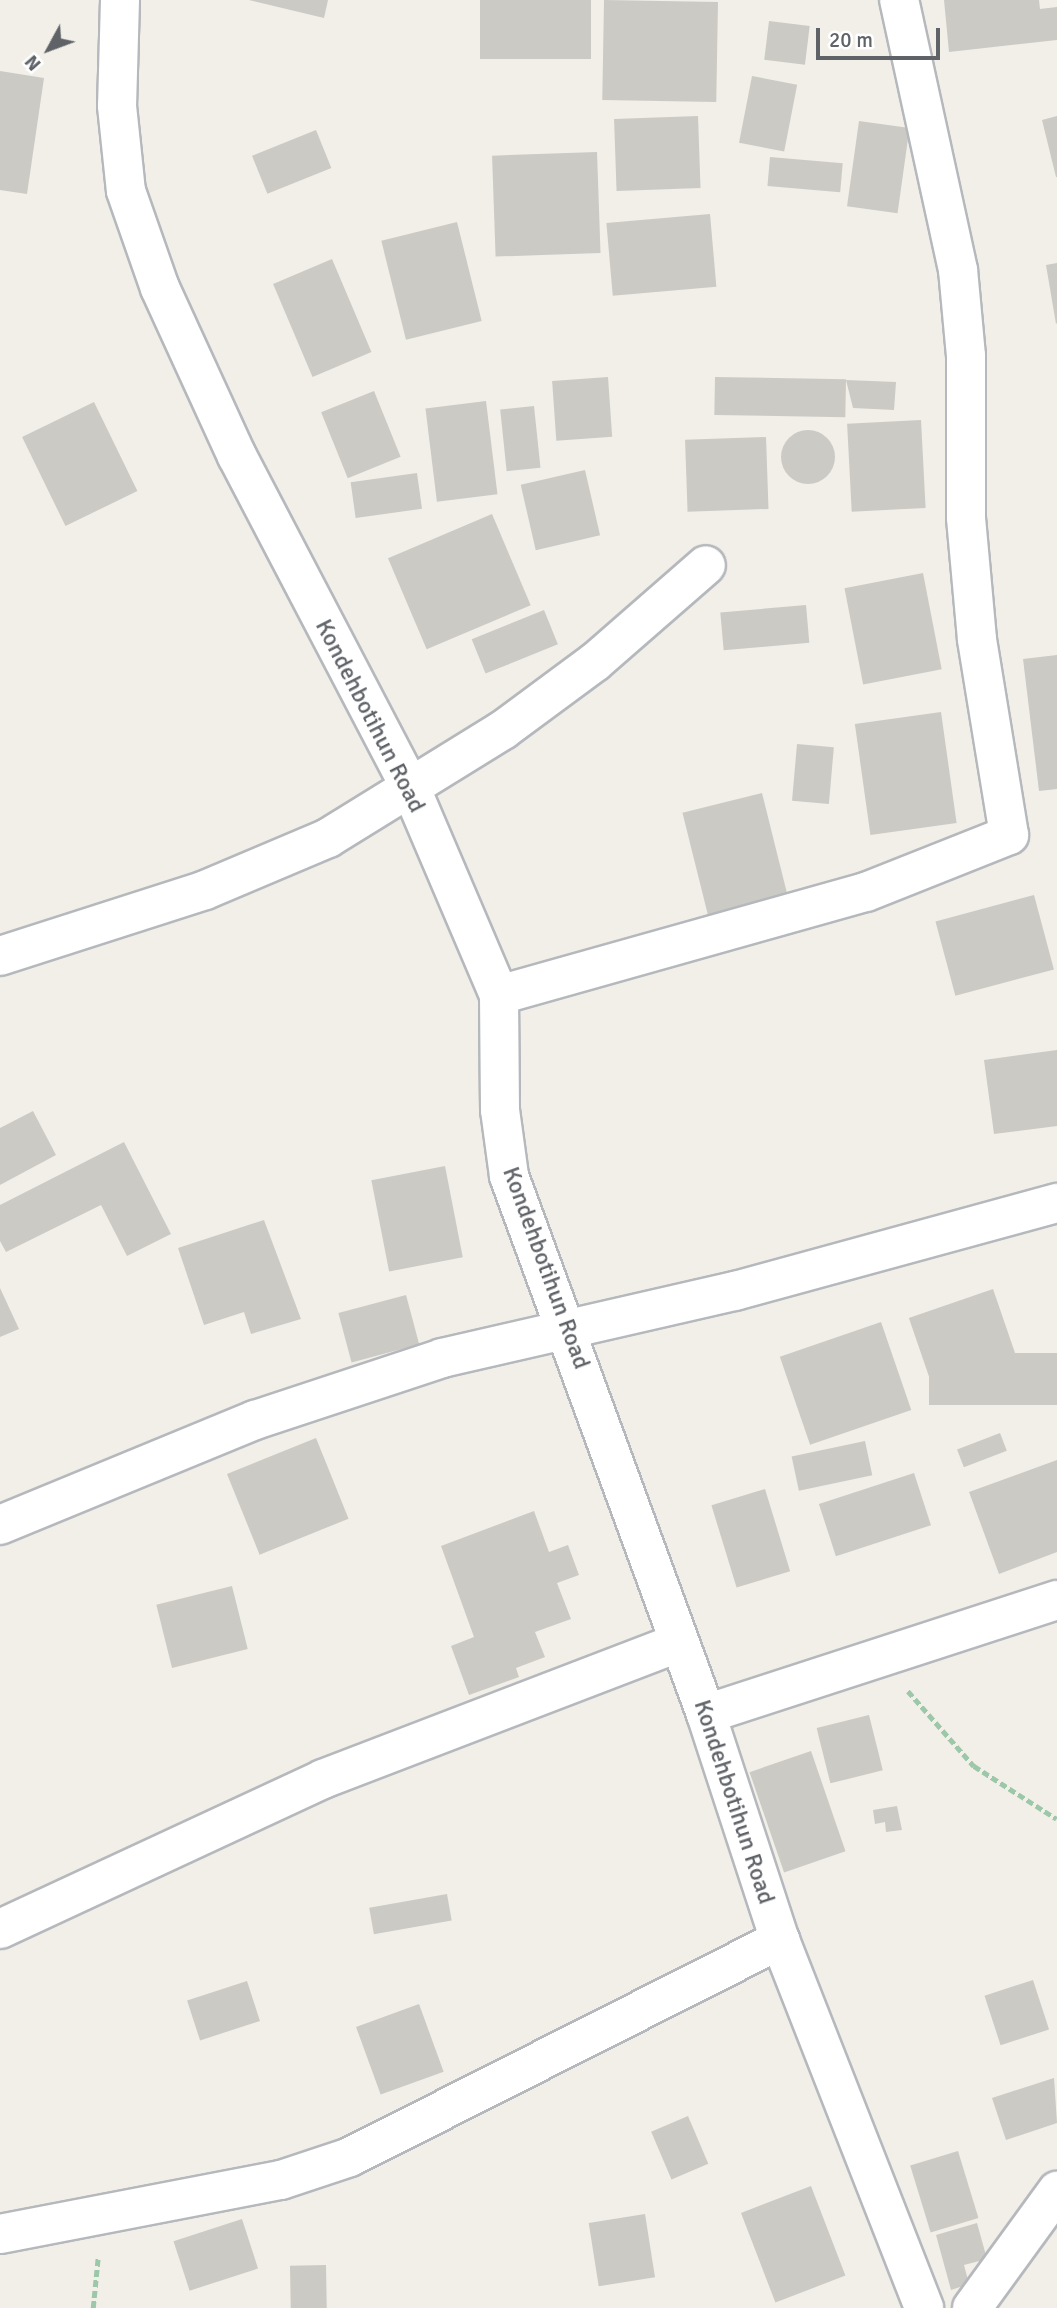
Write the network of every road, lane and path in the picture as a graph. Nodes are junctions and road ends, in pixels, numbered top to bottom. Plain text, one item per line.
1 (120, 0) edge
2 (899, 0) edge
3 (706, 565) dead end
4 (412, 791) junction
5 (0, 956) edge
6 (499, 995) junction
7 (1057, 1203) edge
8 (567, 1327) junction
9 (0, 1525) edge
10 (1057, 1600) edge
11 (679, 1642) junction
12 (878, 1658) junction
13 (706, 1714) junction
14 (1057, 1819) edge
15 (0, 1929) edge
16 (780, 1940) junction
17 (1057, 2191) edge
18 (102, 2215) junction
19 (0, 2234) edge
20 (93, 2308) edge
21 (924, 2308) edge
22 (972, 2308) edge

1 - 4 street, Kondehbotihun Road
2 - 6 street
3 - 4 street
4 - 5 street
4 - 6 street, Kondehbotihun Road
6 - 8 street, Kondehbotihun Road
7 - 8 street
8 - 9 street
8 - 11 street, Kondehbotihun Road
10 - 12 street
11 - 13 street, Kondehbotihun Road
11 - 15 street
12 - 13 street
12 - 14 path
13 - 16 street, Kondehbotihun Road
16 - 18 street
16 - 21 street, Kondehbotihun Road
17 - 22 street
18 - 19 street
18 - 20 path

